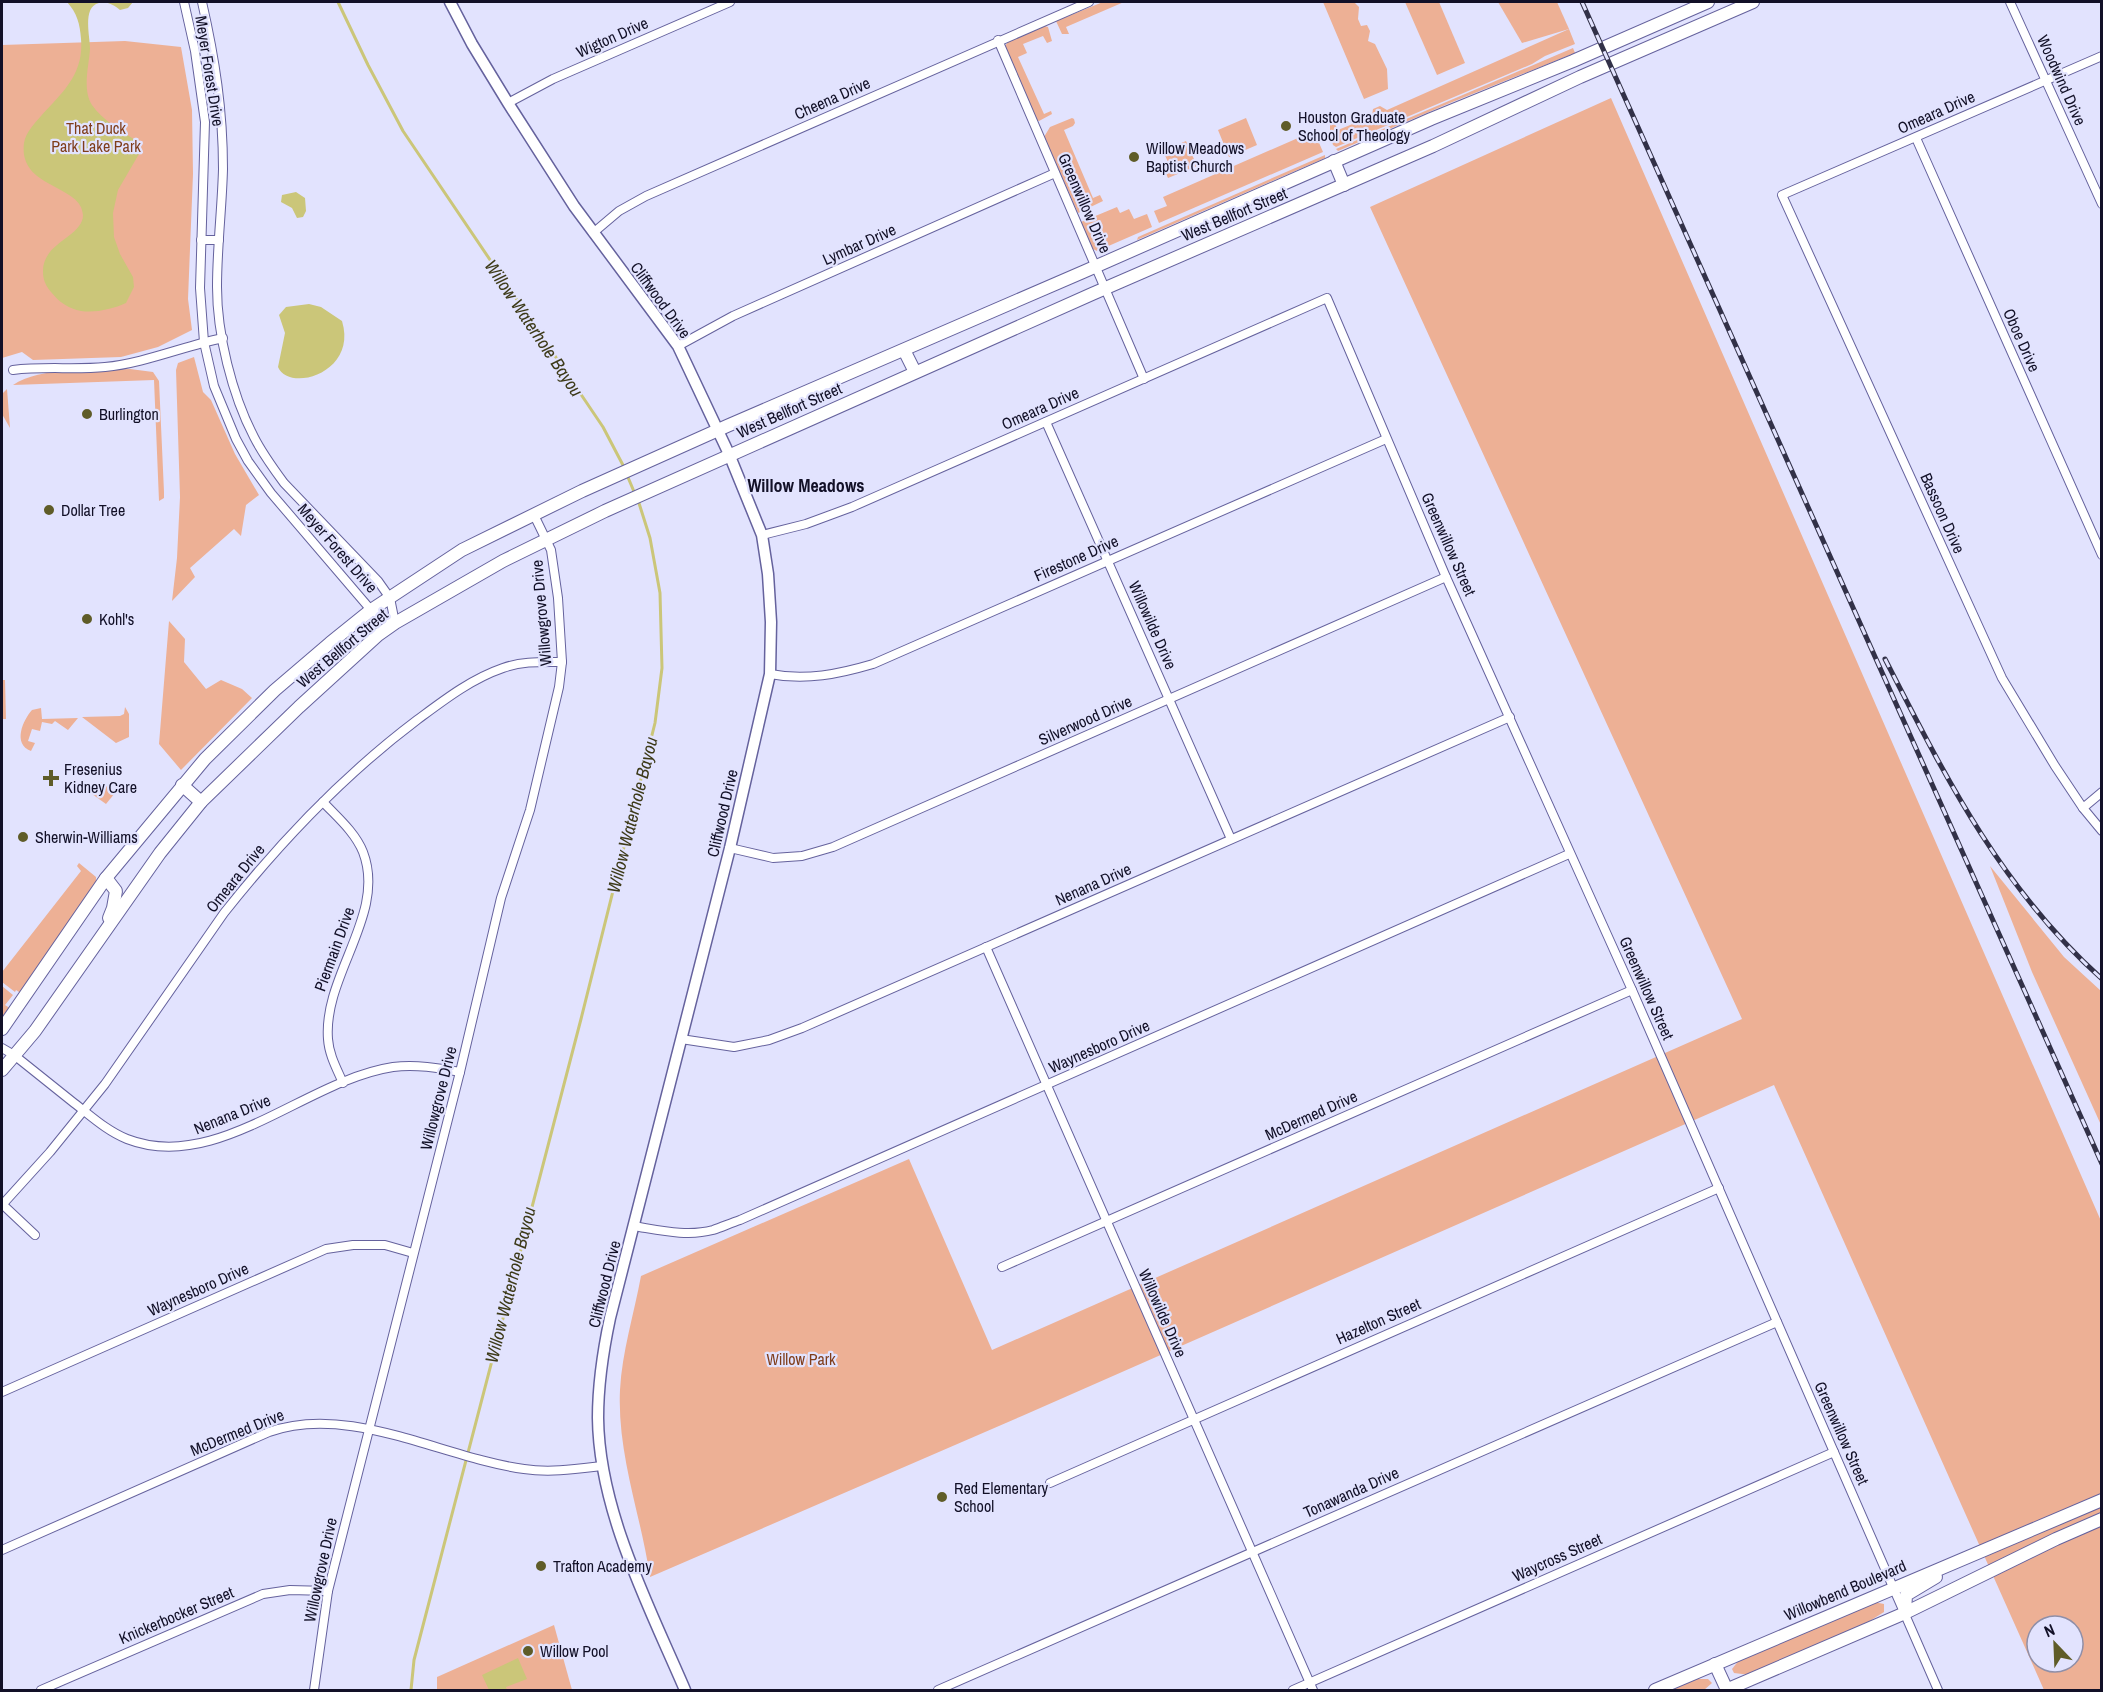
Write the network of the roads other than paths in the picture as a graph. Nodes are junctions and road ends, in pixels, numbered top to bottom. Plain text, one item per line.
1 (184, 2) edge
2 (202, 2) edge
3 (450, 2) edge
4 (730, 2) edge
5 (1089, 2) edge
6 (1708, 2) edge
7 (1753, 2) edge
8 (2010, 2) edge
9 (206, 19) junction
10 (188, 22) junction
11 (998, 40) junction
12 (2102, 56) edge
13 (2046, 80) junction
14 (508, 103) junction
15 (1916, 138) junction
16 (1334, 161) junction
17 (1055, 174) junction
18 (1344, 185) junction
19 (1782, 195) joint
20 (2102, 204) edge
21 (593, 233) junction
22 (201, 240) junction
23 (219, 240) junction
24 (1096, 267) junction
25 (1105, 288) junction
26 (1327, 298) joint
27 (223, 338) junction
28 (204, 342) junction
29 (678, 346) junction
30 (904, 350) junction
31 (13, 370) dead end
32 (915, 372) junction
33 (1144, 379) junction
34 (1046, 422) junction
35 (718, 430) junction
36 (1386, 439) junction
37 (729, 454) junction
38 (284, 483) junction
39 (271, 493) junction
40 (534, 515) junction
41 (762, 535) junction
42 (546, 538) junction
43 (2102, 555) edge
44 (1107, 560) junction
45 (1446, 577) junction
46 (390, 598) junction
47 (372, 610) junction
48 (395, 623) junction
49 (561, 662) junction
50 (770, 674) junction
51 (1169, 699) junction
52 (1510, 717) junction
53 (182, 785) junction
54 (2102, 792) edge
55 (201, 802) junction
56 (323, 802) junction
57 (2083, 808) junction
58 (2102, 831) edge
59 (1232, 839) junction
60 (730, 848) junction
61 (1569, 854) junction
62 (106, 878) junction
63 (101, 936) junction
64 (986, 947) junction
65 (1632, 990) junction
66 (2, 1029) edge
67 (681, 1039) junction
68 (2, 1048) edge
69 (14, 1055) junction
70 (2, 1070) edge
71 (460, 1072) junction
72 (343, 1083) junction
73 (1047, 1085) junction
74 (84, 1111) junction
75 (1719, 1188) junction
76 (2, 1205) edge
77 (1107, 1221) junction
78 (633, 1226) junction
79 (35, 1235) dead end
80 (413, 1253) junction
81 (1002, 1267) dead end
82 (1777, 1322) junction
83 (2, 1392) edge
84 (1194, 1419) junction
85 (369, 1429) junction
86 (1834, 1452) junction
87 (602, 1466) junction
88 (1050, 1482) dead end
89 (2102, 1500) edge
90 (2102, 1519) edge
91 (2049, 1523) junction
92 (2056, 1539) junction
93 (2, 1550) edge
94 (1252, 1552) junction
95 (1966, 1557) junction
96 (1894, 1587) junction
97 (328, 1591) junction
98 (1905, 1613) junction
99 (1715, 1664) junction
100 (1312, 1687) edge
101 (41, 1690) edge
102 (314, 1690) edge
103 (685, 1690) edge
104 (938, 1690) edge
105 (1293, 1690) edge
106 (1655, 1690) edge
107 (1727, 1690) edge
108 (1938, 1690) edge

1 - 10 street, Meyer Forest Drive
2 - 9 street, Meyer Forest Drive
3 - 14 street, Cliffwood Drive
4 - 14 street, Wigton Drive
5 - 11 street, Cheena Drive
6 - 16 main road, West Bellfort Street
7 - 18 main road, West Bellfort Street
8 - 13 street, Woodwind Drive
9 - 10 street
9 - 23 street, Meyer Forest Drive
10 - 22 street, Meyer Forest Drive
11 - 17 street, Greenwillow Drive
11 - 21 street, Cheena Drive
12 - 13 street, Omeara Drive
13 - 15 street, Omeara Drive
13 - 20 street, Woodwind Drive
14 - 21 street, Cliffwood Drive
15 - 19 street, Omeara Drive
15 - 43 street, Oboe Drive
16 - 18 main road
16 - 24 main road, West Bellfort Street
17 - 24 street, Greenwillow Drive
17 - 29 street, Lymbar Drive
18 - 25 main road, West Bellfort Street
19 - 57 street, Bassoon Drive
21 - 29 street, Cliffwood Drive
22 - 23 street
22 - 28 street, Meyer Forest Drive
23 - 27 street, Meyer Forest Drive
24 - 25 street, Greenwillow Drive
24 - 30 main road, West Bellfort Street
25 - 32 main road, West Bellfort Street
25 - 33 street, Greenwillow Drive
26 - 33 street, Omeara Drive
26 - 36 street, Greenwillow Street
27 - 28 street
27 - 38 street, Meyer Forest Drive
28 - 31 street
28 - 39 street, Meyer Forest Drive
29 - 35 street, Cliffwood Drive
30 - 32 main road
30 - 35 main road, West Bellfort Street
32 - 37 main road, West Bellfort Street
33 - 34 street, Omeara Drive
34 - 41 street, Omeara Drive
34 - 44 street, Willowilde Drive
35 - 37 street, Cliffwood Drive
35 - 40 main road, West Bellfort Street
36 - 44 street, Firestone Drive
36 - 45 street, Greenwillow Street
37 - 41 street, Cliffwood Drive
37 - 42 main road, West Bellfort Street
38 - 39 street
38 - 46 street, Meyer Forest Drive
39 - 47 street, Meyer Forest Drive
40 - 42 street, Willowgrove Drive
40 - 46 main road, West Bellfort Street
41 - 50 street, Cliffwood Drive
42 - 48 main road, West Bellfort Street
42 - 49 street, Willowgrove Drive
44 - 50 street, Firestone Drive
44 - 51 street, Willowilde Drive
45 - 51 street, Silverwood Drive
45 - 52 street, Greenwillow Street
46 - 47 main road, West Bellfort Street
46 - 48 street, Meyer Forest Drive
47 - 48 street, Meyer Forest Drive
47 - 53 main road, West Bellfort Street
48 - 55 main road, West Bellfort Street
49 - 56 street, Omeara Drive
49 - 71 street, Willowgrove Drive
50 - 60 street, Cliffwood Drive
51 - 59 street, Willowilde Drive
51 - 60 street, Silverwood Drive
52 - 59 street, Nenana Drive
52 - 61 street, Greenwillow Street
53 - 55 main road
53 - 62 main road, West Bellfort Street
54 - 57 street
55 - 63 main road, West Bellfort Street
56 - 72 street, Piermain Drive
56 - 74 street, Omeara Drive
57 - 58 street, Bassoon Drive
59 - 64 street, Nenana Drive
60 - 67 street, Cliffwood Drive
61 - 65 street, Greenwillow Street
61 - 73 street, Waynesboro Drive
62 - 63 main road
62 - 66 main road, West Bellfort Street
63 - 69 main road, West Bellfort Street
64 - 67 street, Nenana Drive
64 - 73 street, Willowilde Drive
65 - 75 street, Greenwillow Street
65 - 77 street, McDermed Drive
67 - 78 street, Cliffwood Drive
68 - 69 street, Nenana Drive
69 - 70 main road, West Bellfort Street
69 - 74 street, Nenana Drive
71 - 72 street, Nenana Drive
71 - 80 street, Willowgrove Drive
72 - 74 street, Nenana Drive
73 - 77 street, Willowilde Drive
73 - 78 street, Waynesboro Drive
74 - 76 street, Omeara Drive
75 - 82 street, Greenwillow Street
75 - 84 street, Hazelton Street
76 - 79 street, Omeara Drive
77 - 81 street, McDermed Drive
77 - 84 street, Willowilde Drive
78 - 87 street, Cliffwood Drive
80 - 83 street, Waynesboro Drive
80 - 85 street, Willowgrove Drive
82 - 86 street, Greenwillow Street
82 - 94 street, Tonawanda Drive
84 - 88 street, Hazelton Street
84 - 94 street, Willowilde Drive
85 - 87 street, McDermed Drive
85 - 93 street, McDermed Drive
85 - 97 street, Willowgrove Drive
86 - 96 street, Greenwillow Street
86 - 100 street, Waycross Street
87 - 103 street, Cliffwood Drive
89 - 91 main road, Willowbend Boulevard
90 - 92 main road
91 - 92 main road
91 - 95 main road, Willowbend Boulevard
92 - 98 main road
94 - 100 street, Willowilde Drive
94 - 104 street, Tonawanda Drive
95 - 96 main road, Willowbend Boulevard
95 - 98 main road
96 - 98 street, Greenwillow Street
96 - 99 main road, Willowbend Boulevard
97 - 101 street, Knickerbocker Street
97 - 102 street, Willowgrove Drive
98 - 107 main road
98 - 108 street, Greenwillow Street
99 - 106 main road, Willowbend Boulevard
99 - 107 main road
100 - 105 street, Waycross Street

